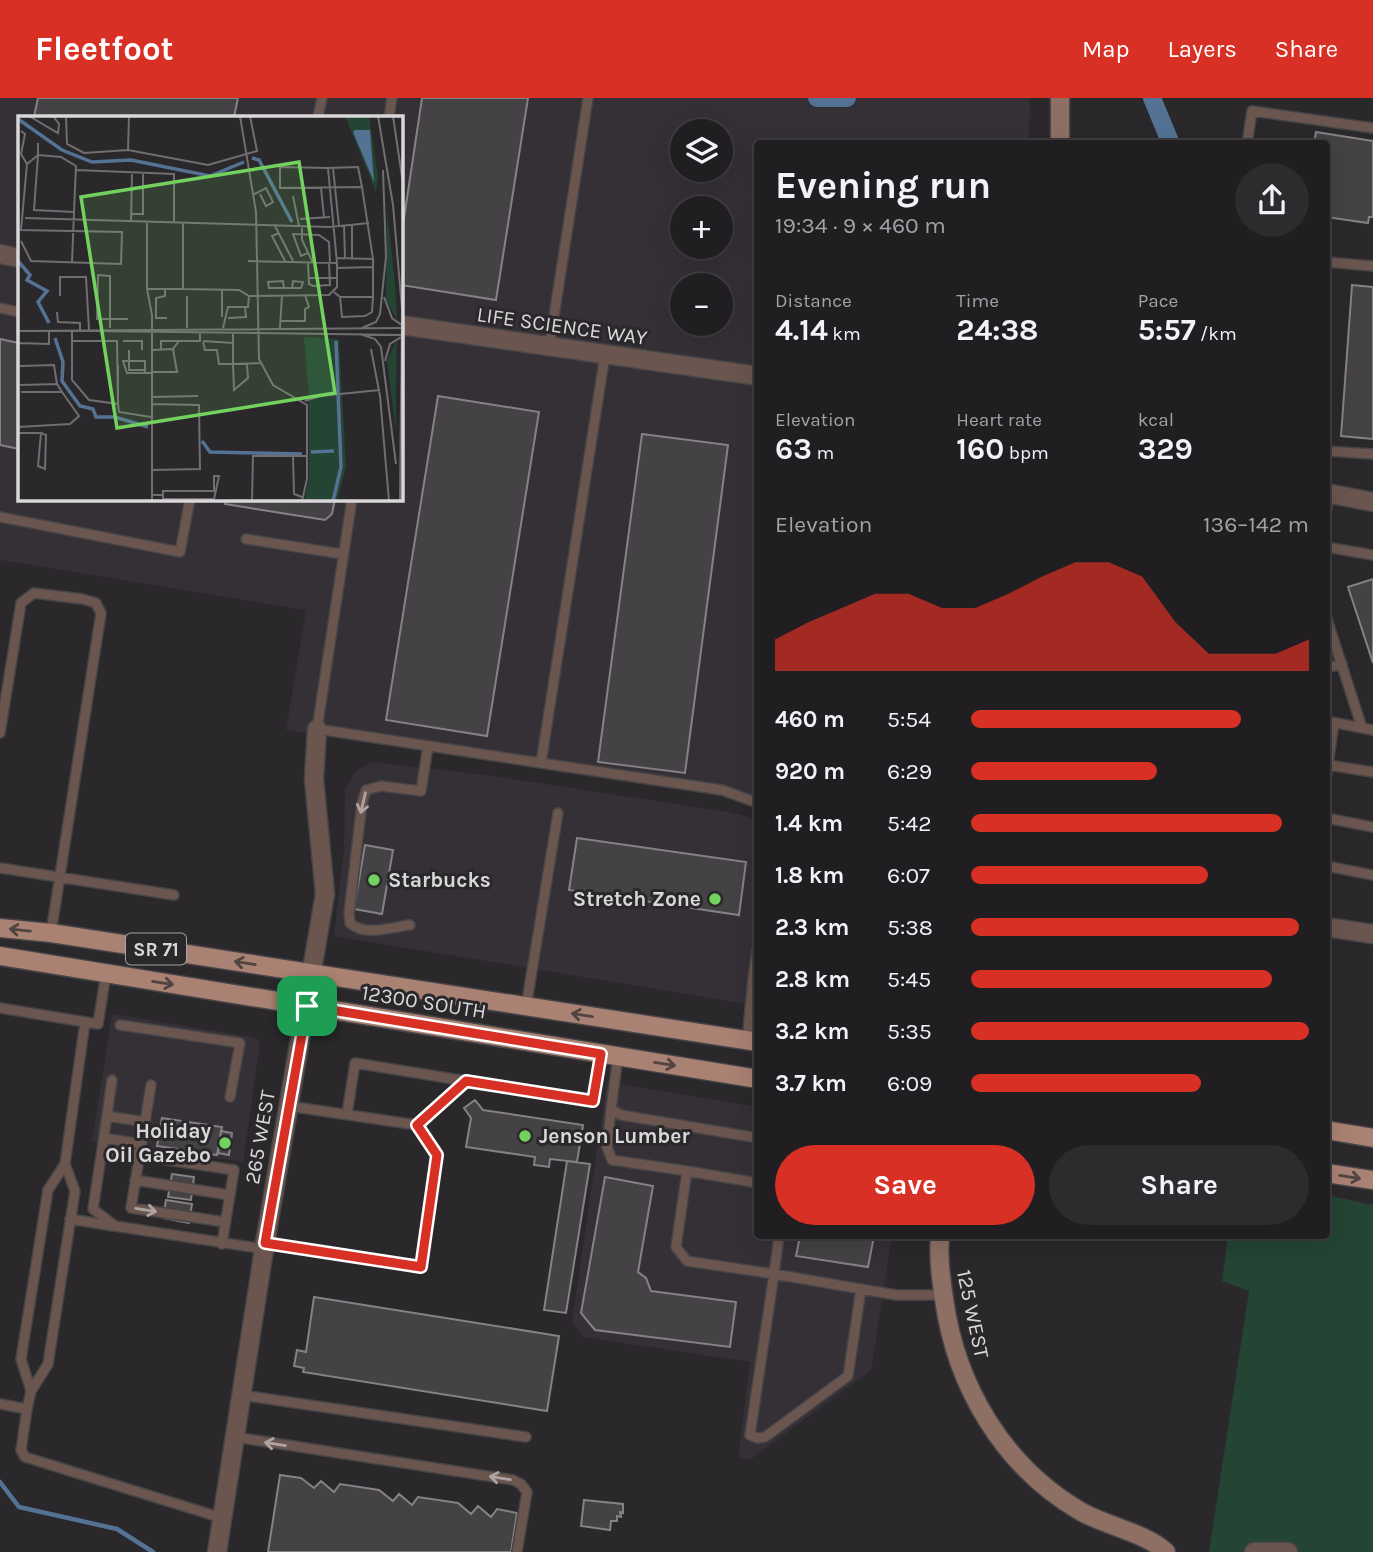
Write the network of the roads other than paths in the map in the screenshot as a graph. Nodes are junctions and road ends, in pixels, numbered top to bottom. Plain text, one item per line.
1 (322, 98) edge
2 (392, 98) edge
3 (588, 98) edge
4 (1060, 98) edge
5 (318, 116) edge
6 (389, 116) edge
7 (1373, 128) edge
8 (1060, 140) edge
9 (1248, 140) edge
10 (0, 254) edge
11 (18, 258) edge
12 (1330, 262) edge
13 (1373, 266) edge
14 (0, 308) edge
15 (18, 312) edge
16 (402, 326) edge
17 (549, 348) junction
18 (604, 355) junction
19 (754, 375) edge
20 (1330, 451) edge
21 (1373, 454) edge
22 (190, 500) edge
23 (352, 500) edge
24 (1330, 500) edge
25 (1373, 502) edge
26 (0, 517) edge
27 (246, 539) dead end
28 (1330, 548) edge
29 (342, 554) junction
30 (1373, 555) edge
31 (1330, 628) edge
32 (1342, 664) junction
33 (1330, 667) edge
34 (1330, 722) edge
35 (1362, 728) junction
36 (317, 729) junction
37 (1373, 730) edge
38 (0, 733) edge
39 (428, 746) junction
40 (541, 763) junction
41 (1330, 765) edge
42 (1373, 772) edge
43 (754, 802) edge
44 (558, 813) dead end
45 (1330, 819) edge
46 (1373, 827) edge
47 (1330, 867) edge
48 (0, 868) edge
49 (1373, 875) edge
50 (60, 877) junction
51 (174, 895) dead end
52 (410, 925) dead end
53 (0, 928) edge
54 (1330, 928) edge
55 (51, 933) junction
56 (1373, 934) edge
57 (0, 956) edge
58 (106, 974) junction
59 (312, 974) junction
60 (754, 999) edge
61 (307, 1006) junction
62 (526, 1007) junction
63 (0, 1008) edge
64 (85, 1022) junction
65 (120, 1025) dead end
66 (752, 1041) edge
67 (609, 1055) junction
68 (754, 1078) edge
69 (112, 1080) dead end
70 (466, 1081) junction
71 (150, 1085) dead end
72 (230, 1097) dead end
73 (288, 1106) junction
74 (611, 1110) junction
75 (347, 1114) junction
76 (107, 1116) junction
77 (145, 1122) junction
78 (417, 1125) junction
79 (1330, 1131) edge
80 (754, 1137) edge
81 (104, 1138) junction
82 (1373, 1138) edge
83 (141, 1144) junction
84 (102, 1150) junction
85 (139, 1156) junction
86 (65, 1164) junction
87 (687, 1171) junction
88 (1330, 1174) edge
89 (135, 1180) junction
90 (1373, 1180) edge
91 (754, 1182) edge
92 (229, 1195) junction
93 (70, 1219) junction
94 (225, 1222) junction
95 (115, 1226) junction
96 (779, 1239) edge
97 (940, 1239) edge
98 (222, 1244) junction
99 (264, 1246) junction
100 (774, 1274) junction
101 (861, 1289) junction
102 (943, 1295) junction
103 (31, 1391) junction
104 (241, 1395) junction
105 (0, 1404) edge
106 (27, 1409) junction
107 (235, 1437) junction
108 (526, 1437) dead end
109 (222, 1518) junction
110 (217, 1552) edge
111 (517, 1552) edge
112 (1166, 1552) edge
113 (1254, 1552) edge
114 (1288, 1552) edge

1 - 5 lane
2 - 6 lane
3 - 17 lane
4 - 8 main road
7 - 9 lane
10 - 11 street
12 - 13 lane
14 - 15 lane
16 - 17 street, LIFE SCIENCE WAY
17 - 18 street, LIFE SCIENCE WAY
18 - 19 street, LIFE SCIENCE WAY
18 - 40 lane
20 - 21 lane
22 - 26 lane
23 - 29 lane
24 - 25 street
27 - 29 lane
28 - 30 lane
29 - 36 lane
31 - 32 lane
32 - 33 lane
32 - 35 lane
34 - 35 lane
35 - 37 lane
36 - 39 lane
36 - 59 street, 265 WEST
38 - 50 lane
39 - 40 lane
39 -> 52 lane
40 - 43 lane
41 - 42 lane
44 - 62 lane
45 - 46 lane
47 - 49 lane
48 - 50 lane
50 - 51 lane
50 - 55 lane
55 -> 53 main road, 12300 SOUTH / SR 71
54 - 56 street
59 -> 55 main road, 12300 SOUTH / SR 71
57 - 58 main road, 12300 SOUTH / SR 71
58 -> 61 main road, 12300 SOUTH / SR 71
58 - 64 lane
59 - 61 street, 265 WEST
59 - 62 main road, 12300 SOUTH / SR 71
60 - 66 lane
61 - 67 main road, 12300 SOUTH / SR 71
61 - 73 street, 265 WEST
66 -> 62 main road, 12300 SOUTH / SR 71
63 - 64 lane
64 - 86 lane
65 - 72 lane
67 -> 68 main road, 12300 SOUTH / SR 71
67 - 70 lane
67 - 74 lane
69 - 76 lane
70 - 75 lane
70 - 78 lane
71 - 77 lane
73 - 75 lane
73 - 99 street, 265 WEST
74 - 80 lane
74 - 87 lane
75 - 78 lane
76 - 77 lane
76 - 81 lane
77 - 83 lane
78 - 99 lane
79 - 82 main road
81 - 83 lane
81 - 84 lane
83 - 85 lane
84 - 85 lane
84 - 95 lane
85 - 89 lane
85 - 92 lane
86 - 93 lane
86 - 103 lane
87 - 91 lane
87 - 100 lane
88 -> 90 main road
89 - 92 lane
89 -> 94 lane
92 - 94 lane
93 - 95 lane
93 - 103 lane
94 - 98 lane
95 - 98 lane
96 - 100 lane
97 - 102 main road, 125 WEST
98 - 99 lane
99 - 104 street, 265 WEST
100 - 101 lane
100 - 101 lane
101 - 102 lane
102 - 112 main road, 125 WEST
103 - 106 lane
104 - 107 street, 265 WEST
104 - 108 lane
105 - 106 lane
106 - 109 lane
107 - 109 street, 265 WEST
111 -> 107 lane
109 - 110 street, 265 WEST
113 - 114 street

